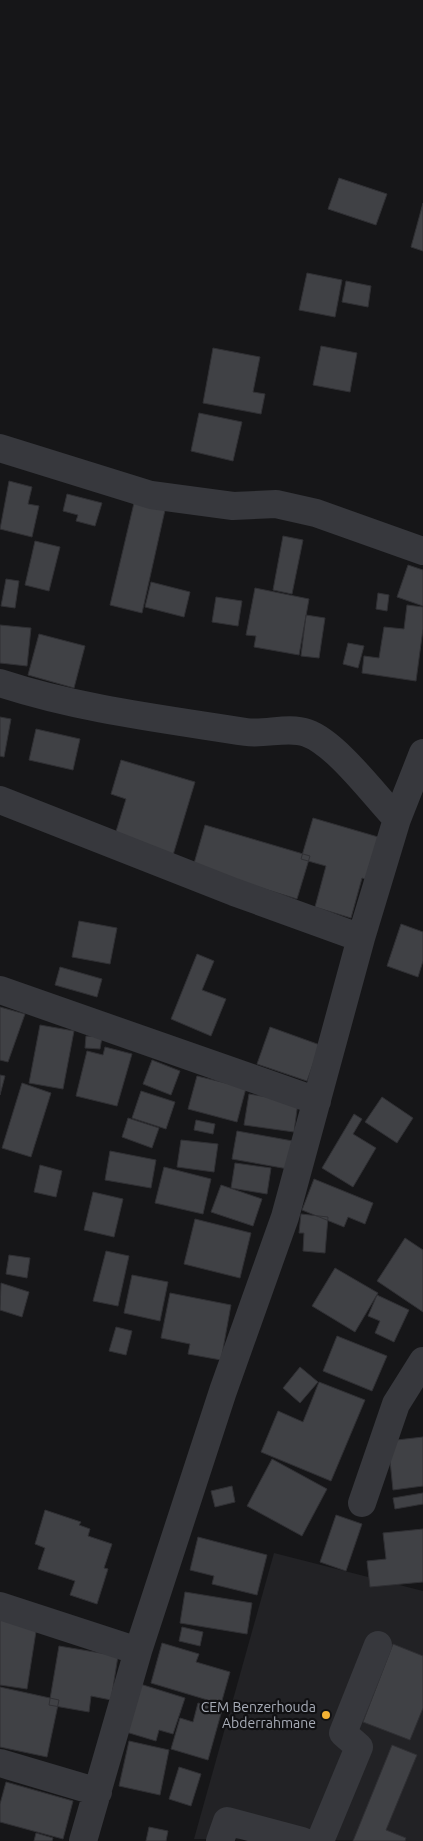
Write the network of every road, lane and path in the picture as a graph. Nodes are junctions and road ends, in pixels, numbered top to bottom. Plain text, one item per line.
1 (0, 448) edge
2 (423, 551) edge
3 (0, 683) edge
4 (423, 754) edge
5 (0, 800) edge
6 (397, 819) junction
7 (361, 938) junction
8 (0, 990) edge
9 (316, 1101) junction
10 (423, 1361) edge
11 (362, 1503) dead end
12 (0, 1606) edge
13 (378, 1645) dead end
14 (138, 1650) junction
15 (0, 1763) edge
16 (98, 1792) junction
17 (83, 1841) edge
18 (220, 1841) edge
19 (302, 1841) edge
20 (320, 1841) edge

1 - 2 street
3 - 6 street
4 - 6 street
5 - 7 street
6 - 7 street
7 - 9 street
8 - 9 street
9 - 14 street
10 - 11 street
12 - 14 street
13 - 20 street
14 - 16 street
15 - 16 street
16 - 17 street
18 - 19 street

